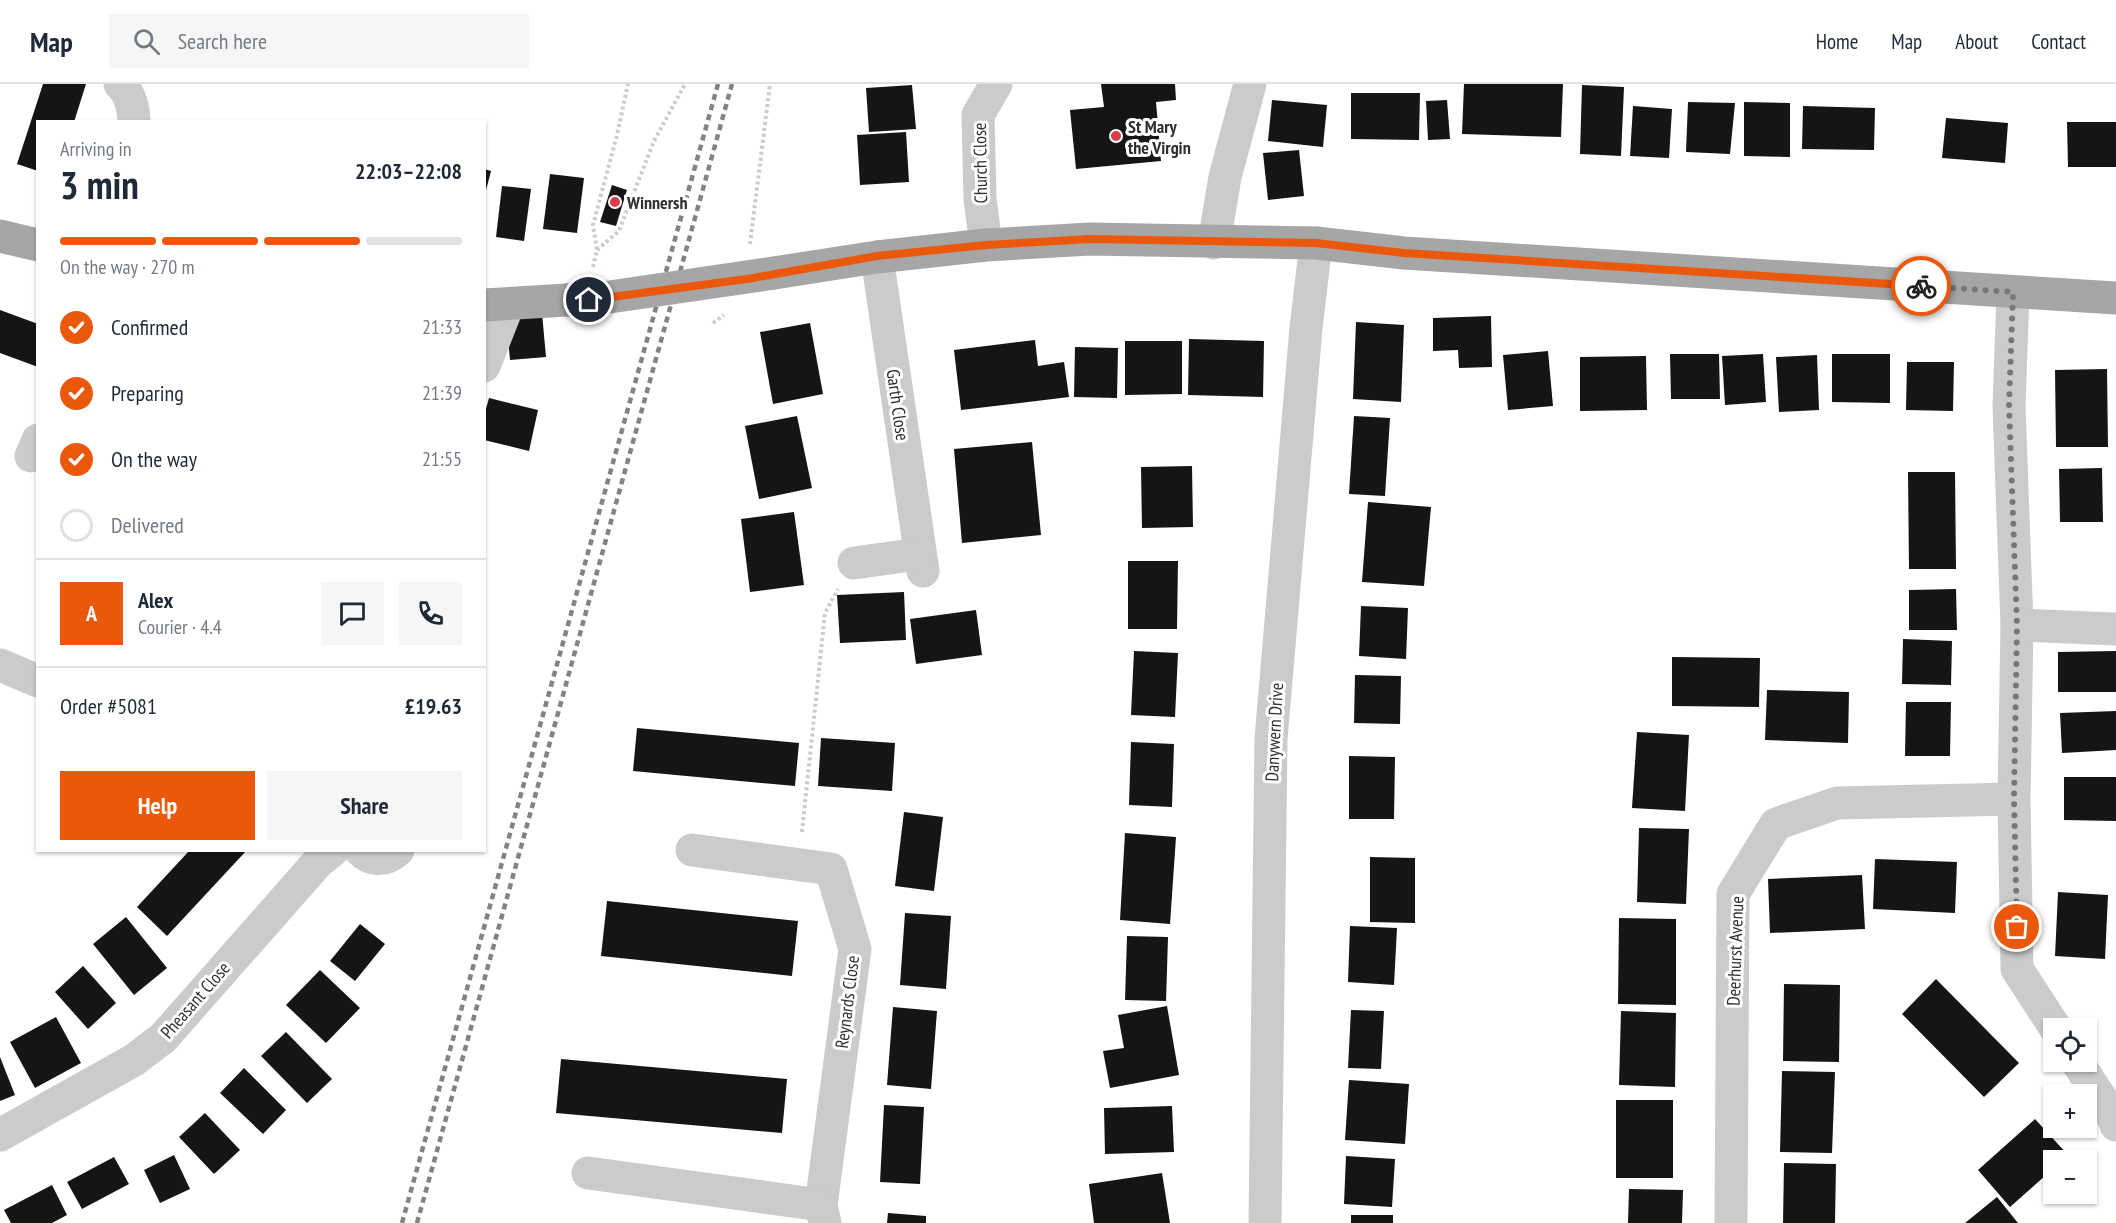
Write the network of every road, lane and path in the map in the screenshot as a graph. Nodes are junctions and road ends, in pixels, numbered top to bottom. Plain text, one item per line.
1 (120, 84) edge
2 (628, 84) edge
3 (685, 84) edge
4 (770, 84) edge
5 (996, 84) edge
6 (1250, 84) edge
7 (134, 120) edge
8 (1214, 243) junction
9 (1316, 243) junction
10 (986, 245) junction
11 (750, 247) dead end
12 (877, 256) junction
13 (2013, 292) junction
14 (2116, 298) edge
15 (496, 305) edge
16 (486, 356) edge
17 (854, 563) joint
18 (2017, 625) junction
19 (2116, 629) edge
20 (0, 665) edge
21 (36, 680) edge
22 (2014, 799) junction
23 (692, 850) dead end
24 (330, 852) edge
25 (363, 852) edge
26 (396, 852) edge
27 (798, 864) junction
28 (2049, 1018) edge
29 (2084, 1072) edge
30 (2116, 1125) edge
31 (0, 1135) edge
32 (588, 1173) dead end
33 (823, 1214) edge
34 (1265, 1223) edge
35 (1731, 1223) edge

1 - 7 street
2 - 3 path
4 - 11 path
5 - 10 street, Church Close
6 - 8 street
8 - 9 main road
8 - 10 main road
9 - 13 main road
9 - 34 street, Danywern Drive
10 - 12 main road
12 - 15 main road, bridge
12 - 17 street, Garth Close
13 - 14 main road
13 - 18 street
15 - 16 street
17 - 27 path
18 - 19 street
18 - 22 street
20 - 21 street
22 - 28 street
22 - 35 street, Deerhurst Avenue
23 - 27 street, Reynards Close
24 - 31 street, Pheasant Close
25 - 26 street
27 - 33 street, Reynards Close
29 - 30 street
32 - 33 street, Reynards Close

